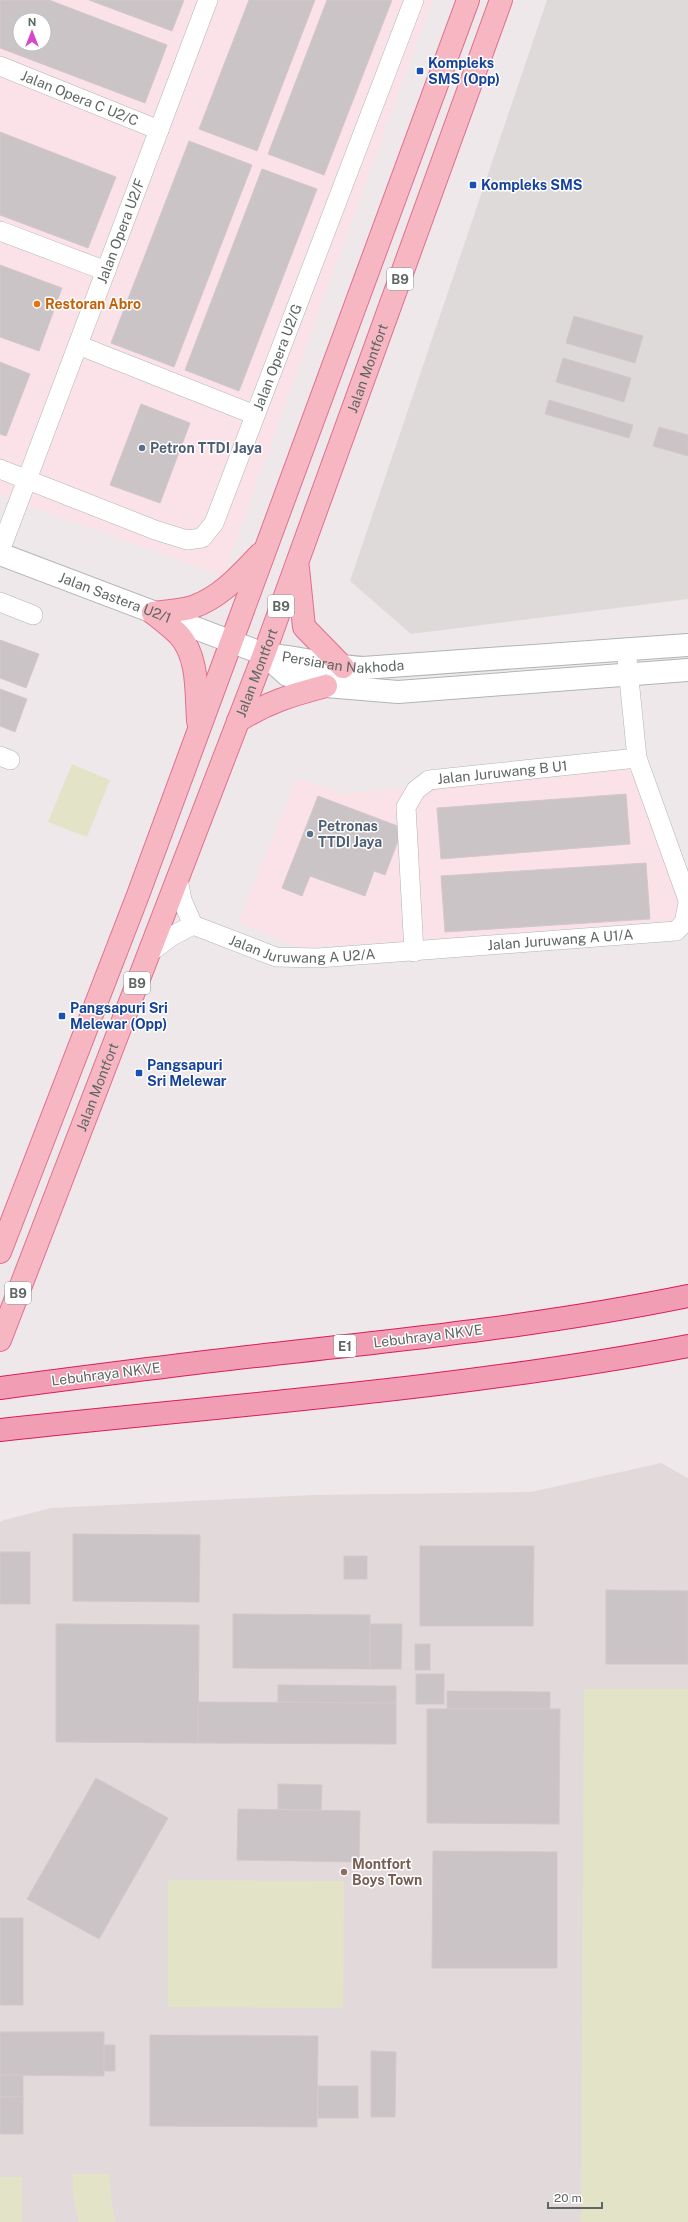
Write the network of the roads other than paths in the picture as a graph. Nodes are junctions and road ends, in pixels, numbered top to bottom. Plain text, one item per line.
1 (208, 0) edge
2 (414, 0) edge
3 (468, 0) edge
4 (501, 0) edge
5 (0, 66) edge
6 (159, 130) junction
7 (0, 231) edge
8 (106, 271) junction
9 (78, 345) junction
10 (255, 415) junction
11 (0, 469) edge
12 (27, 481) junction
13 (265, 549) junction
14 (0, 553) edge
15 (298, 559) junction
16 (0, 602) edge
17 (153, 613) junction
18 (34, 615) dead end
19 (230, 643) junction
20 (688, 645) edge
21 (626, 649) junction
22 (264, 654) junction
23 (343, 667) junction
24 (688, 670) edge
25 (628, 675) junction
26 (326, 686) junction
27 (238, 720) junction
28 (198, 728) junction
29 (637, 758) junction
30 (178, 879) junction
31 (688, 900) edge
32 (688, 903) edge
33 (193, 924) junction
34 (414, 952) junction
35 (149, 953) junction
36 (3, 1244) edge
37 (688, 1296) edge
38 (0, 1340) edge
39 (688, 1346) edge
40 (0, 1388) edge
41 (0, 1430) edge

1 - 6 street, Jalan Opera U2/F
2 - 10 street, Jalan Opera U2/G
3 - 13 main road, B9
4 - 15 main road, Jalan Montfort / B9
5 - 6 street, Jalan Opera C U2/C
6 - 8 street, Jalan Opera U2/F
7 - 8 street
8 - 9 street, Jalan Opera U2/F
9 - 10 street
9 - 12 street, Jalan Opera U2/F
10 - 12 street, Jalan Opera U2/G
11 - 12 street, Jalan Opera U2/G
12 - 14 street, Jalan Opera U2/F
13 - 17 main road
13 - 19 main road, B9
14 - 17 street, Jalan Sastera U2/1
15 - 22 main road, Jalan Montfort / B9
15 - 23 main road
16 - 18 street
17 - 19 street, Jalan Sastera U2/1
17 - 28 main road
19 - 22 street, Jalan Sastera U2/1
19 - 28 main road, B9
20 - 21 street, Persiaran Nakhoda
21 - 23 street, Persiaran Nakhoda
21 - 25 street
22 - 23 street, Persiaran Nakhoda
22 - 26 street, Persiaran Nakhoda
22 - 27 main road, Jalan Montfort / B9
24 - 25 street, Persiaran Nakhoda
25 - 26 street, Persiaran Nakhoda
25 - 29 street
26 - 27 main road
27 - 30 main road, Jalan Montfort / B9
28 - 36 main road, B9
29 - 31 street
29 - 34 street, Jalan Juruwang B U1
30 - 33 street
30 - 35 main road, Jalan Montfort / B9
32 - 34 street, Jalan Juruwang A U1/A
33 - 34 street, Jalan Juruwang A U2/A
33 - 35 street
35 - 38 main road, Jalan Montfort / B9
37 - 40 highway, Lebuhraya NKVE / E1
39 - 41 highway

